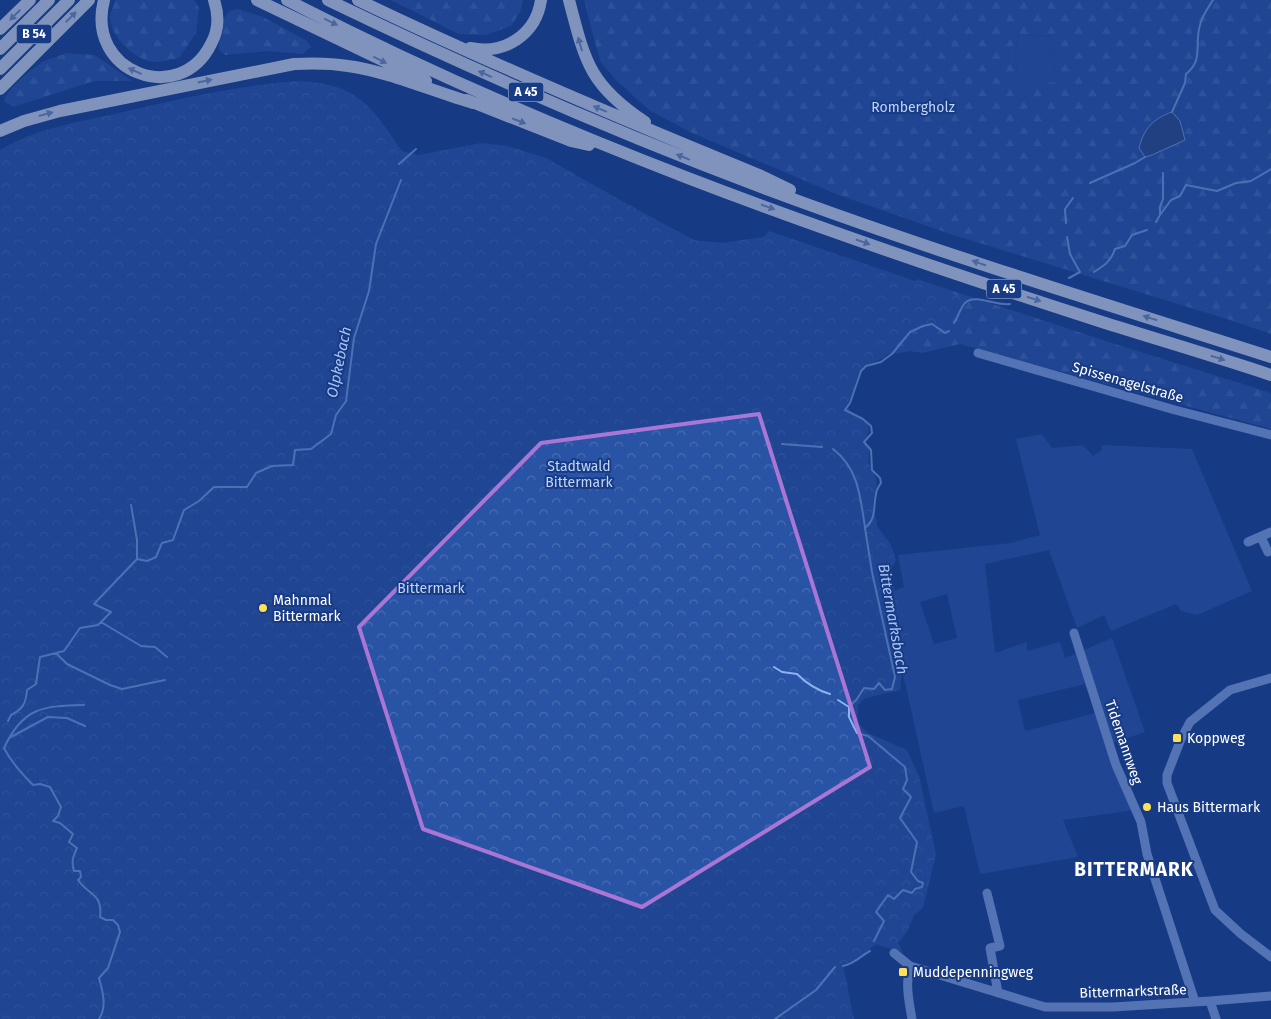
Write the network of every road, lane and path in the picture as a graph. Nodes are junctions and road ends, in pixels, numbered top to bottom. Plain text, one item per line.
1 (30, 0) edge
2 (49, 0) edge
3 (69, 0) edge
4 (89, 0) edge
5 (104, 0) edge
6 (214, 0) edge
7 (257, 0) edge
8 (287, 0) edge
9 (328, 0) edge
10 (358, 0) edge
11 (541, 0) edge
12 (569, 0) edge
13 (0, 29) edge
14 (442, 41) junction
15 (0, 49) edge
16 (0, 69) edge
17 (0, 89) edge
18 (474, 103) junction
19 (0, 131) edge
20 (677, 141) junction
21 (622, 152) junction
22 (730, 169) junction
23 (978, 353) dead end
24 (1271, 357) edge
25 (1271, 375) edge
26 (1271, 435) edge
27 (1271, 532) edge
28 (1262, 537) junction
29 (1248, 542) dead end
30 (1268, 552) dead end
31 (1074, 633) dead end
32 (1271, 678) edge
33 (987, 893) dead end
34 (894, 953) dead end
35 (1271, 957) edge
36 (910, 966) junction
37 (998, 994) junction
38 (1271, 996) edge
39 (1195, 1002) junction
40 (1210, 1002) junction
41 (912, 1019) edge
42 (1216, 1019) edge

1 -> 13 highway
2 - 15 highway, B 54
3 - 16 highway, B 54
17 -> 4 highway
6 -> 5 highway
7 -> 18 highway
8 -> 21 highway, A 45
22 -> 9 highway, A 45
10 - 14 highway
11 - 14 highway
20 -> 12 highway
20 -> 14 highway
19 -> 18 highway
18 -> 21 highway
20 - 22 highway
21 -> 25 highway, A 45
24 -> 22 highway, A 45
23 - 26 street, Spissenagelstraße
27 - 28 street
28 - 29 street
28 - 30 street
31 - 39 street, Tidemannweg
32 - 35 street
33 - 37 street
34 - 36 street, Bittermarkstraße
36 - 37 street, Bittermarkstraße
36 - 41 street
37 - 39 street, Bittermarkstraße
38 - 40 street, Bittermarkstraße
39 - 40 street, Bittermarkstraße
40 - 42 street

